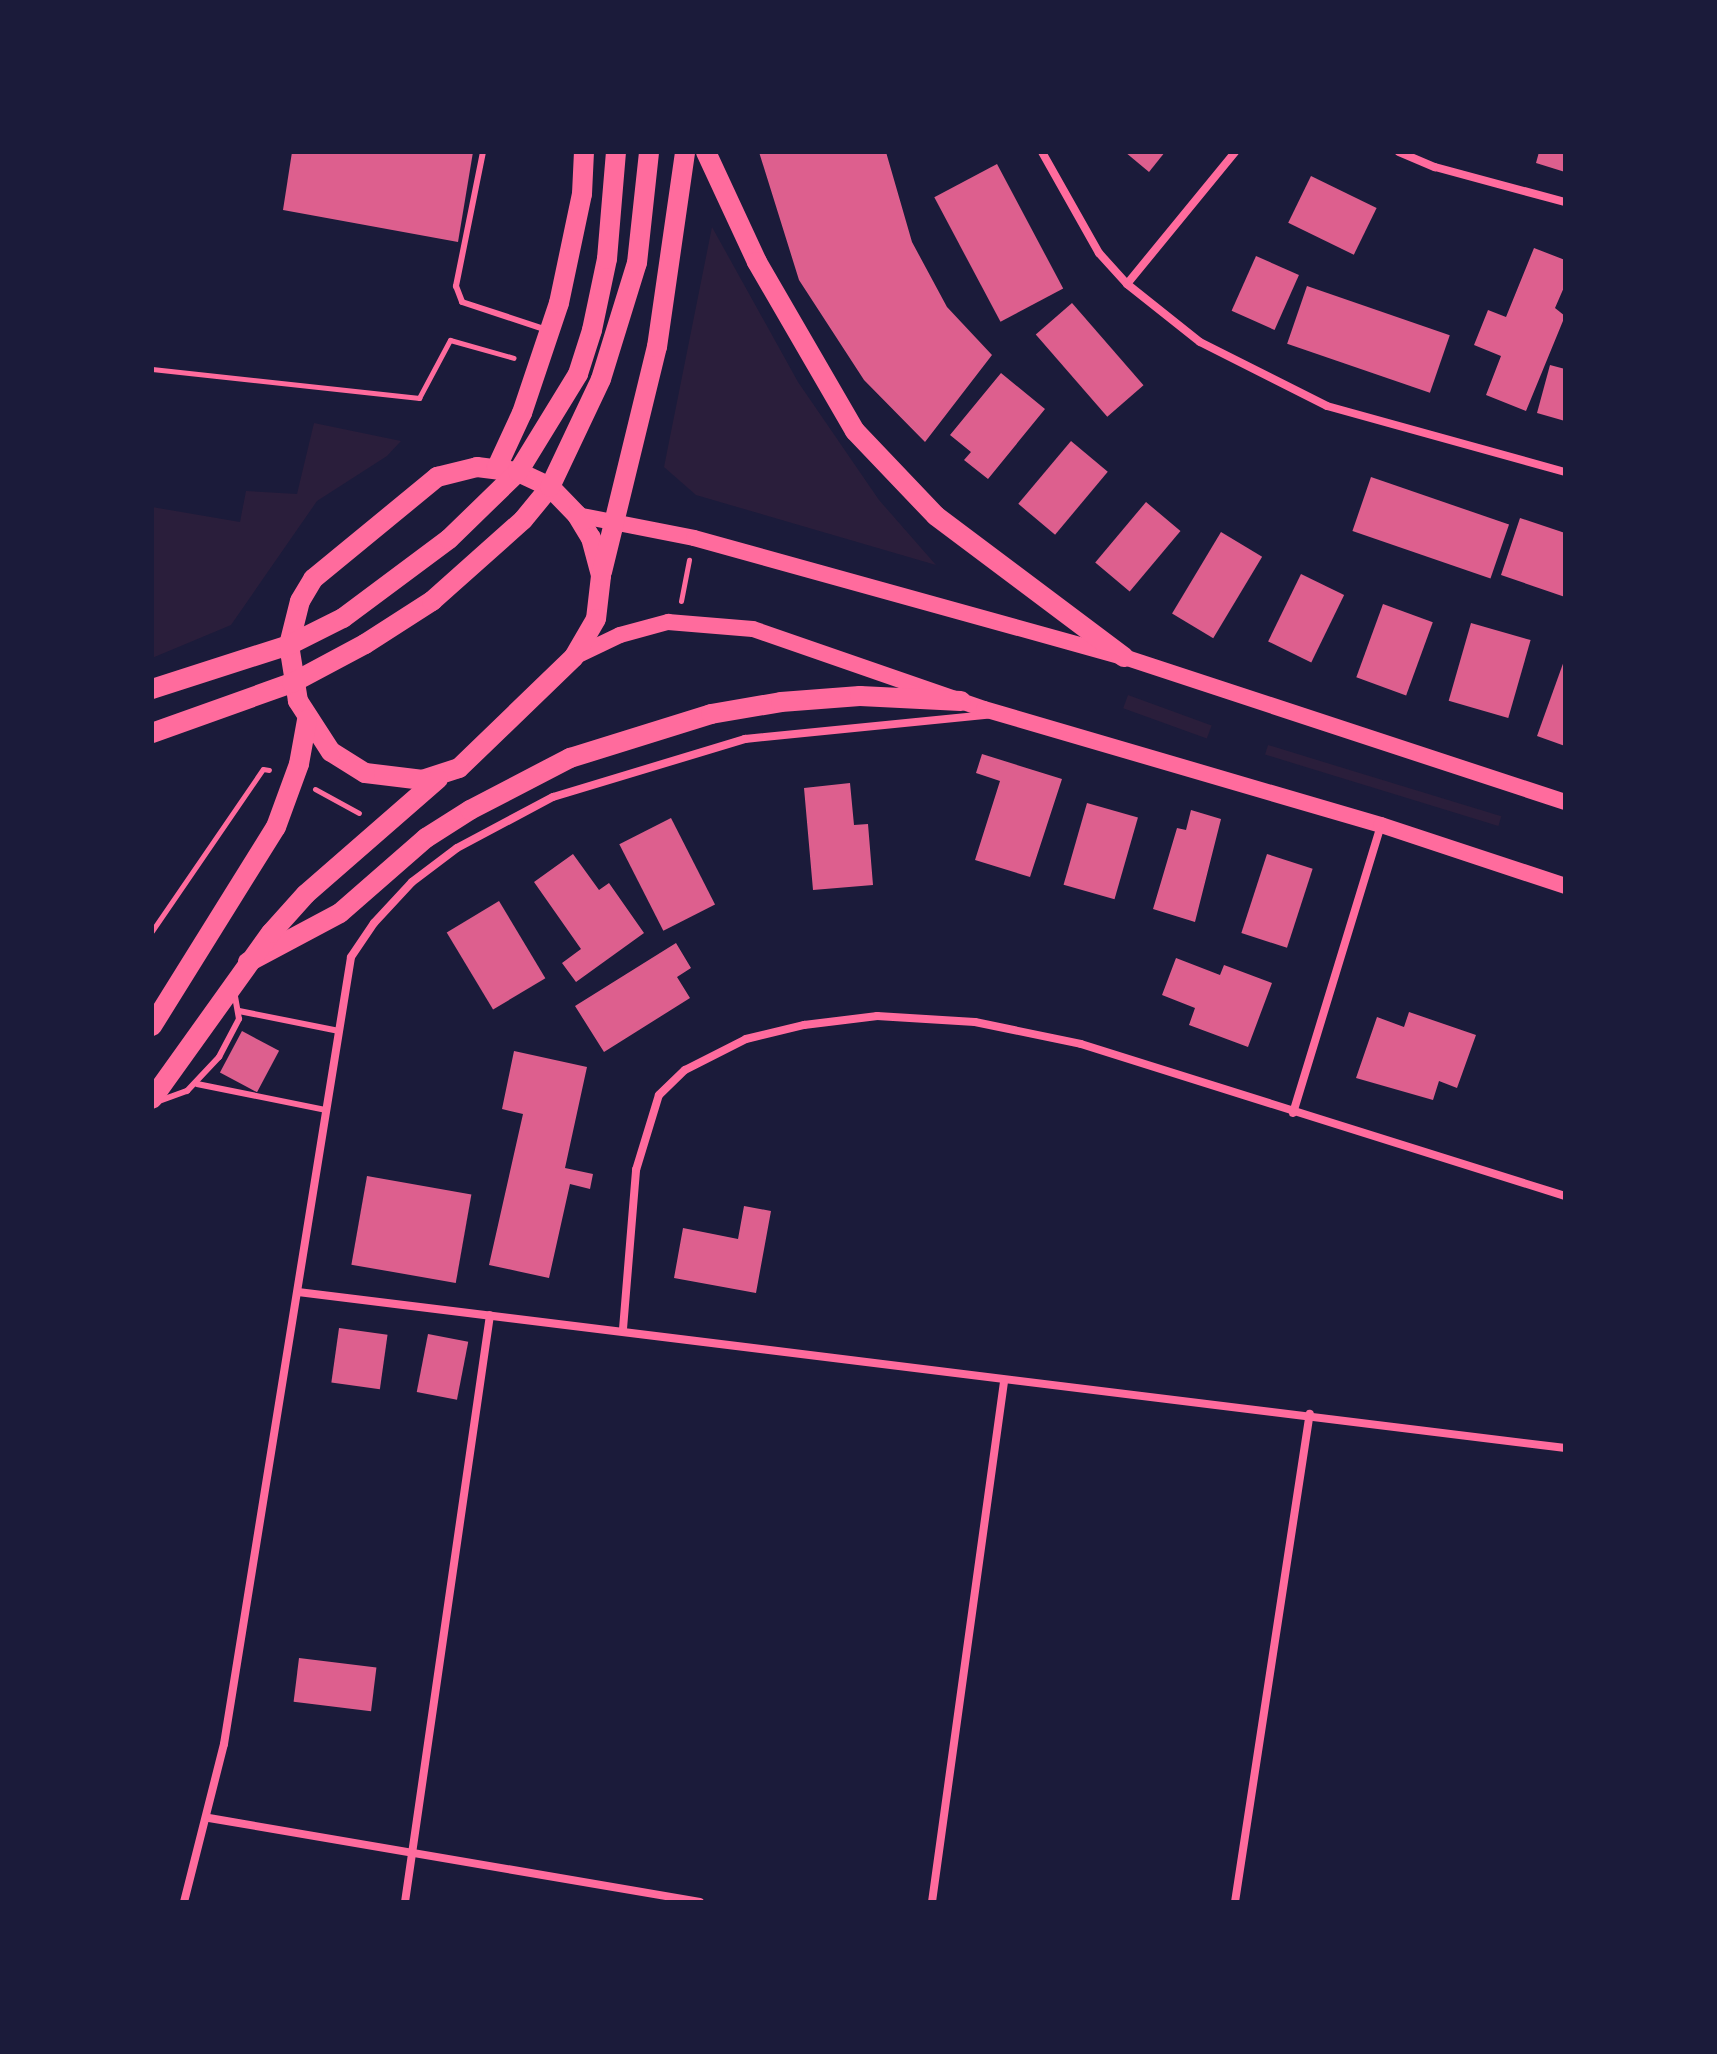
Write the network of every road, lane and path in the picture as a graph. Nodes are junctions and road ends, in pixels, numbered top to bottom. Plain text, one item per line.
1 (483, 152) edge
2 (584, 152) edge
3 (616, 152) edge
4 (649, 152) edge
5 (685, 152) edge
6 (706, 152) edge
7 (1042, 152) edge
8 (1235, 152) edge
9 (1399, 152) edge
10 (1565, 202) edge
11 (1127, 284) junction
12 (550, 331) junction
13 (540, 364) junction
14 (152, 369) edge
15 (508, 470) junction
16 (1565, 472) edge
17 (550, 487) junction
18 (577, 515) junction
19 (614, 522) junction
20 (694, 538) junction
21 (601, 576) junction
22 (677, 622) junction
23 (289, 645) junction
24 (574, 657) junction
25 (1124, 657) junction
26 (292, 683) junction
27 (152, 689) edge
28 (961, 701) junction
29 (1001, 714) junction
30 (307, 720) junction
31 (152, 733) edge
32 (441, 776) junction
33 (295, 777) junction
34 (1565, 802) edge
35 (1381, 825) junction
36 (1565, 886) edge
37 (152, 931) edge
38 (248, 962) junction
39 (231, 983) junction
40 (239, 1011) junction
41 (152, 1026) edge
42 (339, 1031) junction
43 (197, 1084) junction
44 (152, 1102) edge
45 (326, 1110) junction
46 (1293, 1113) junction
47 (1565, 1196) edge
48 (298, 1292) junction
49 (490, 1315) junction
50 (623, 1329) junction
51 (1004, 1382) junction
52 (1310, 1414) junction
53 (1565, 1448) edge
54 (209, 1818) junction
55 (413, 1853) junction
56 (184, 1902) edge
57 (405, 1902) edge
58 (700, 1902) edge
59 (932, 1902) edge
60 (1235, 1902) edge

1 - 12 lane
2 - 12 main road
3 - 15 main road
4 - 17 main road
5 - 19 main road
6 - 25 main road
7 - 11 street
8 - 11 street
9 - 10 street
11 - 16 street
12 - 13 main road
13 - 14 path
13 - 15 main road
15 - 17 main road
15 - 23 main road
15 - 23 main road
17 - 18 main road
17 - 26 main road
18 - 19 main road
18 - 21 main road
19 - 20 main road
19 - 21 main road
20 - 22 path
20 - 25 main road
21 - 24 main road
22 - 24 main road
22 - 28 main road
23 - 26 main road
23 - 27 main road
24 - 32 main road
25 - 34 main road
26 - 30 main road
26 - 31 main road
28 - 29 main road
28 - 38 main road
29 - 35 main road
29 - 42 street
30 - 32 main road
30 - 33 main road
32 - 38 main road
33 - 37 path
33 - 41 main road
35 - 36 main road
35 - 46 street
38 - 39 main road
39 - 40 lane
39 - 44 main road
40 - 42 lane
40 - 43 lane
42 - 45 street
43 - 44 lane
43 - 45 lane
45 - 48 street
46 - 47 street
46 - 50 street
48 - 49 street
48 - 54 street
49 - 50 street
49 - 55 street
50 - 51 street
51 - 52 street
51 - 59 street
52 - 53 street
52 - 60 street
54 - 55 street
54 - 56 street
55 - 57 street
55 - 58 street

